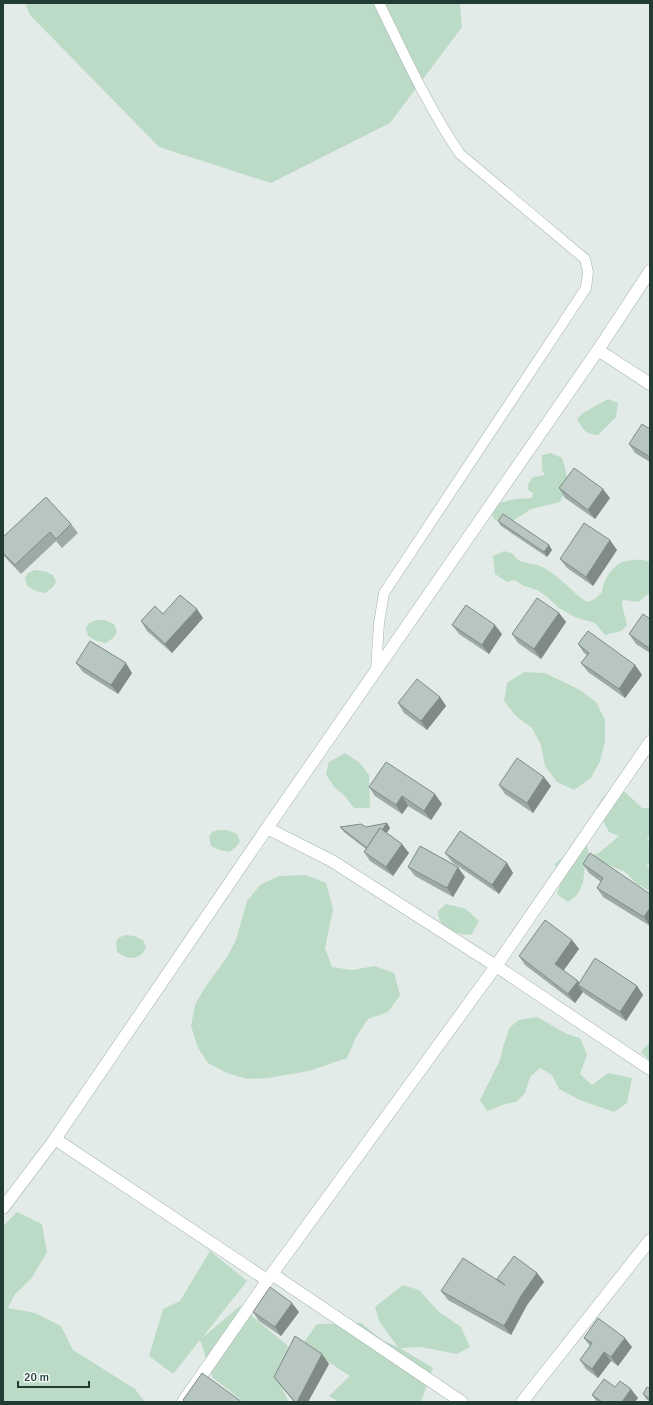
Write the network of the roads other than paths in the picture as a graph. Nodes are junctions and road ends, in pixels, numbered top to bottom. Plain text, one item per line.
1 (379, 3) edge
2 (650, 271) edge
3 (598, 350) junction
4 (650, 384) edge
5 (376, 670) junction
6 (650, 742) edge
7 (267, 828) junction
8 (496, 966) junction
9 (650, 1069) edge
10 (55, 1139) junction
11 (3, 1208) edge
12 (650, 1240) edge
13 (269, 1277) junction
14 (183, 1402) edge
15 (462, 1402) edge
16 (522, 1402) edge

1 - 5 lane
2 - 3 street
3 - 4 street
3 - 5 street
5 - 7 street
6 - 8 street
7 - 8 street
7 - 10 street
8 - 9 street
8 - 13 street
10 - 11 street
10 - 13 street
12 - 16 street
13 - 14 street
13 - 15 street

